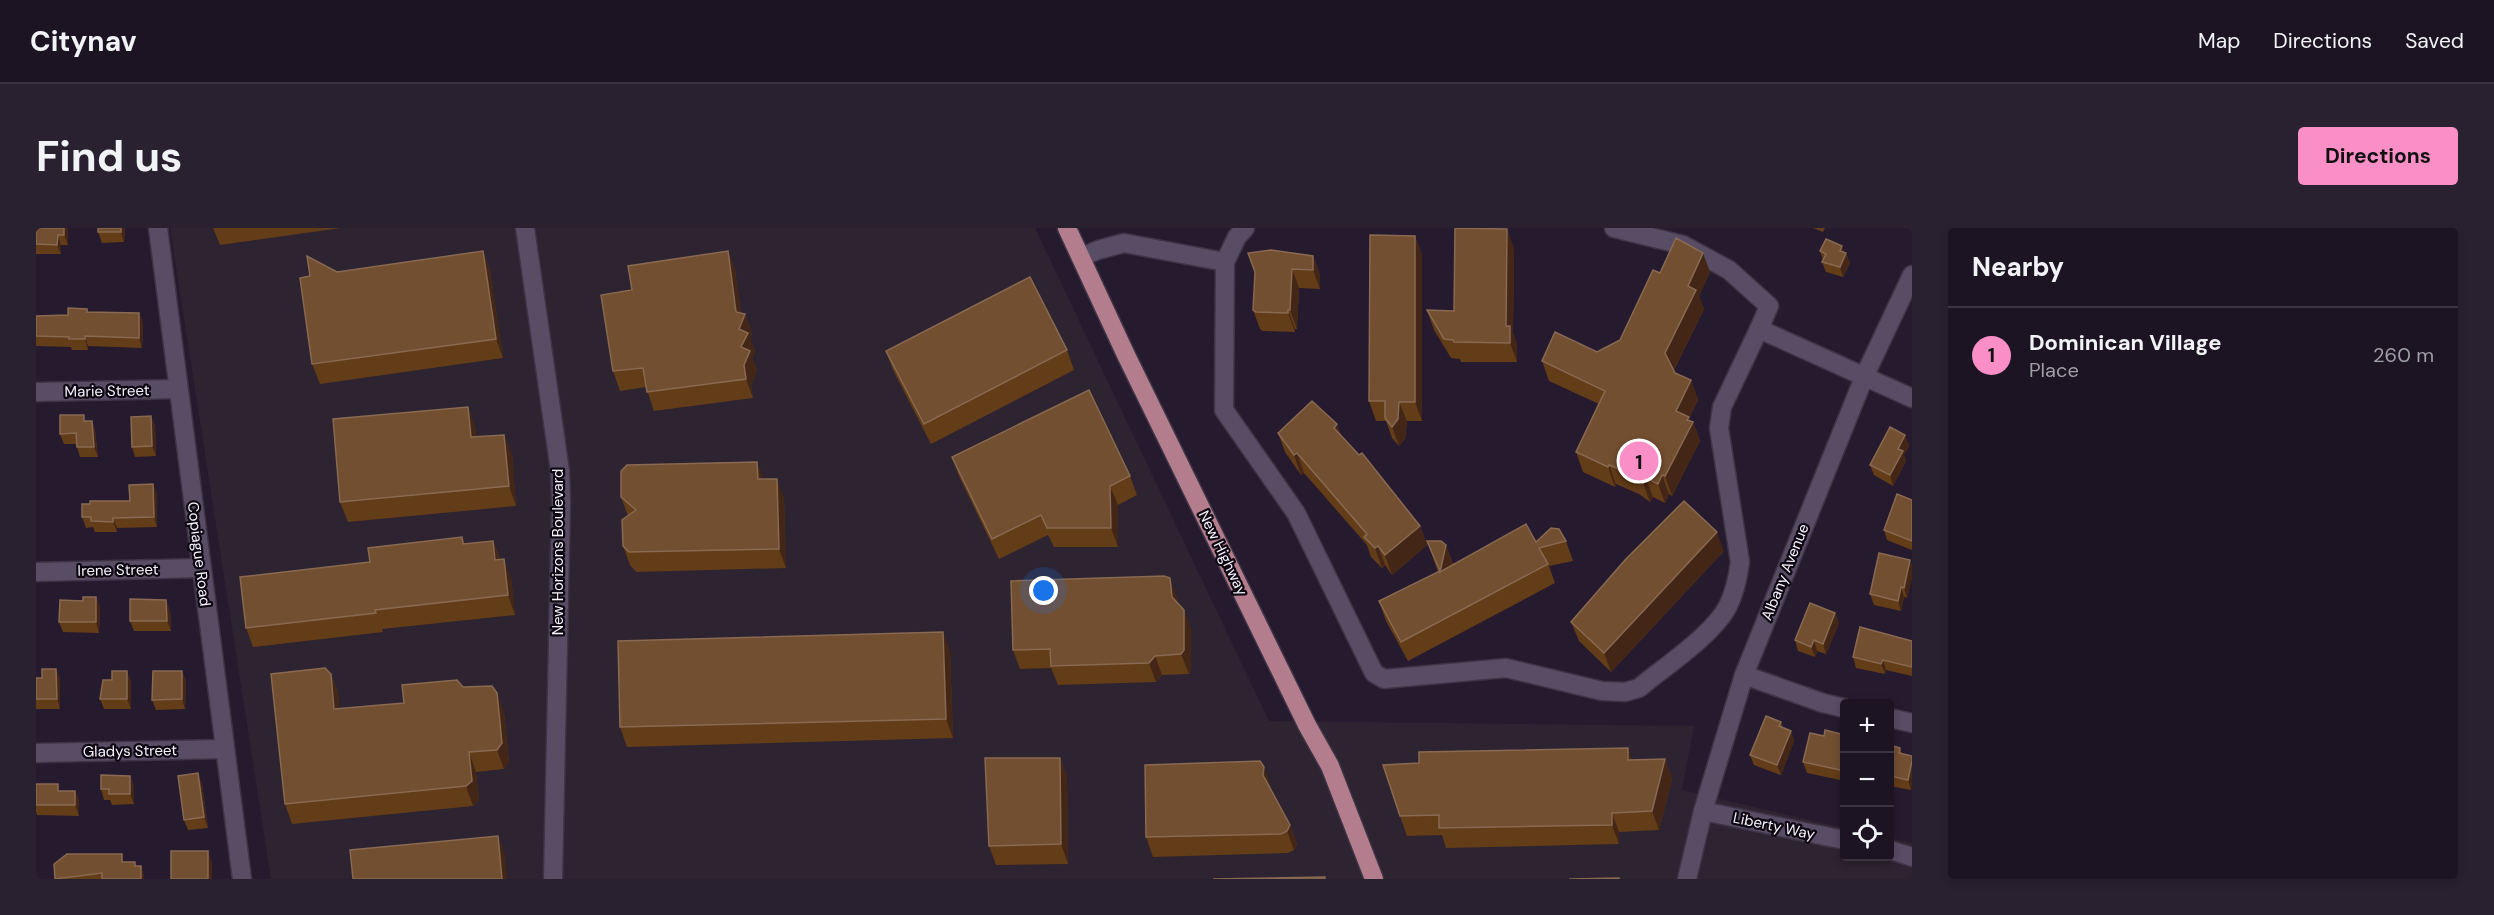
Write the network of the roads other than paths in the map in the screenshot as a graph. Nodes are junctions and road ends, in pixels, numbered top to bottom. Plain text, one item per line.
1 (158, 228) edge
2 (525, 228) edge
3 (1067, 228) edge
4 (1245, 228) edge
5 (1614, 228) edge
6 (1082, 257) junction
7 (1225, 262) junction
8 (1912, 275) edge
9 (1759, 329) junction
10 (1864, 375) junction
11 (178, 389) junction
12 (36, 392) edge
13 (1912, 398) edge
14 (201, 568) junction
15 (36, 572) edge
16 (1744, 675) junction
17 (1840, 707) edge
18 (1894, 719) edge
19 (1912, 723) edge
20 (225, 749) junction
21 (36, 753) edge
22 (1703, 811) junction
23 (1840, 839) edge
24 (1894, 851) edge
25 (1912, 857) edge
26 (242, 879) edge
27 (553, 879) edge
28 (1374, 879) edge
29 (1687, 879) edge

1 - 11 street, Copiague Road
2 - 27 street, New Horizons Boulevard
3 - 6 main road, New Highway
4 - 7 street
5 - 9 street
6 - 7 street
6 - 28 main road, New Highway
7 - 9 street
8 - 10 street, Albany Avenue
9 - 10 street
10 - 13 street
10 - 16 street, Albany Avenue
11 - 12 street, Marie Street
11 - 14 street, Copiague Road
14 - 15 street, Irene Street
14 - 20 street, Copiague Road
16 - 17 street
16 - 22 street, Albany Avenue
18 - 19 street
20 - 21 street, Gladys Street
20 - 26 street, Copiague Road
22 - 23 street, Liberty Way
22 - 29 street, Albany Avenue
24 - 25 street

